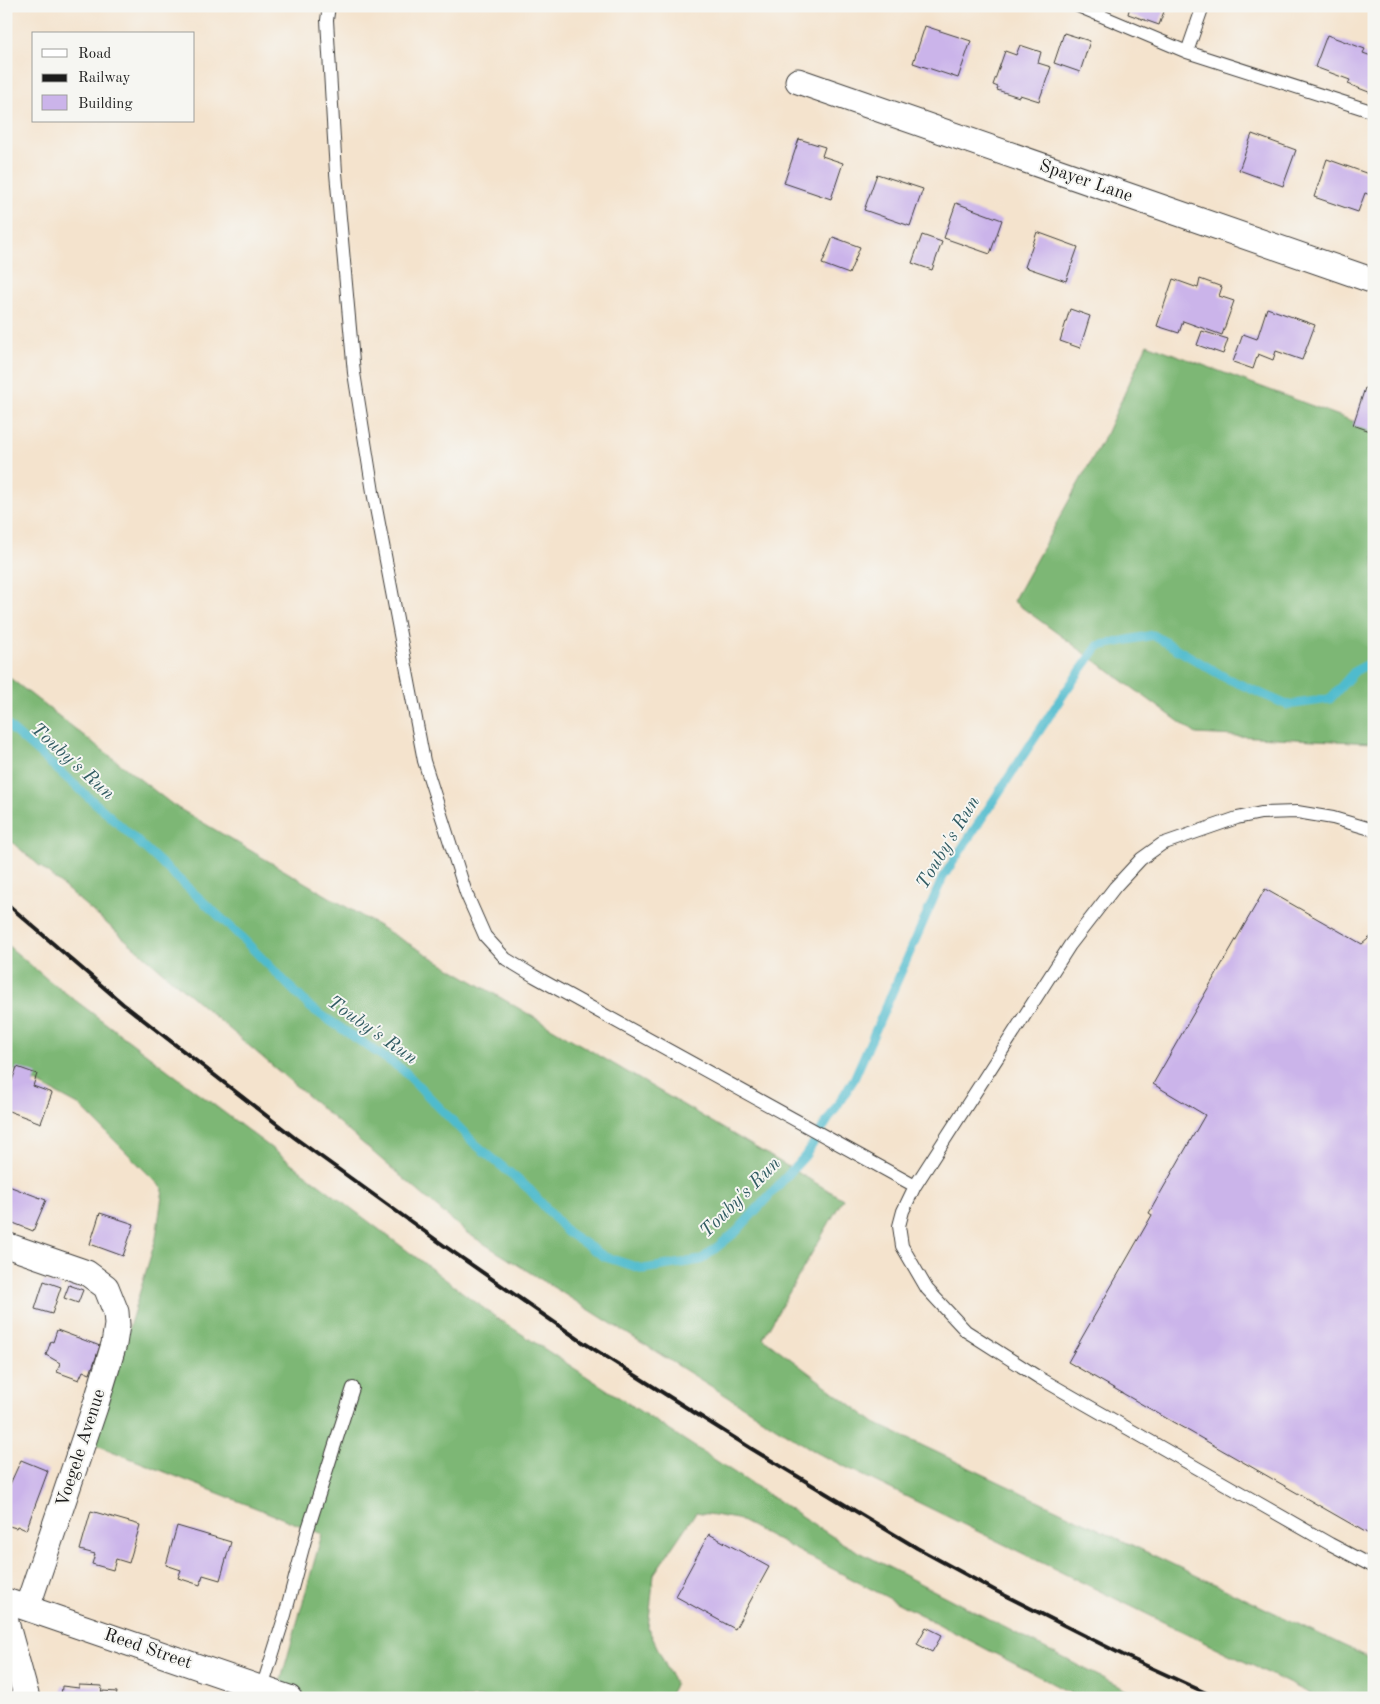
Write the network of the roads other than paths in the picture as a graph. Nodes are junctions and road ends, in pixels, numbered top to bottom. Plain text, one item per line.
1 (329, 6) edge
2 (1078, 6) edge
3 (1203, 6) edge
4 (1186, 52) junction
5 (798, 81) dead end
6 (1374, 112) edge
7 (1374, 281) edge
8 (1374, 830) edge
9 (915, 1186) junction
10 (6, 1244) edge
11 (353, 1388) dead end
12 (1374, 1567) edge
13 (17, 1604) edge
14 (6, 1622) edge
15 (262, 1688) junction
16 (27, 1698) edge
17 (289, 1698) edge

1 - 9 lane
2 - 4 lane
3 - 4 lane
4 - 6 lane
5 - 7 street, Spayer Lane
8 - 9 lane
9 - 12 lane
10 - 13 street, Voegele Avenue
11 - 15 lane
13 - 15 street, Reed Street
14 - 16 street
15 - 17 street, Reed Street

